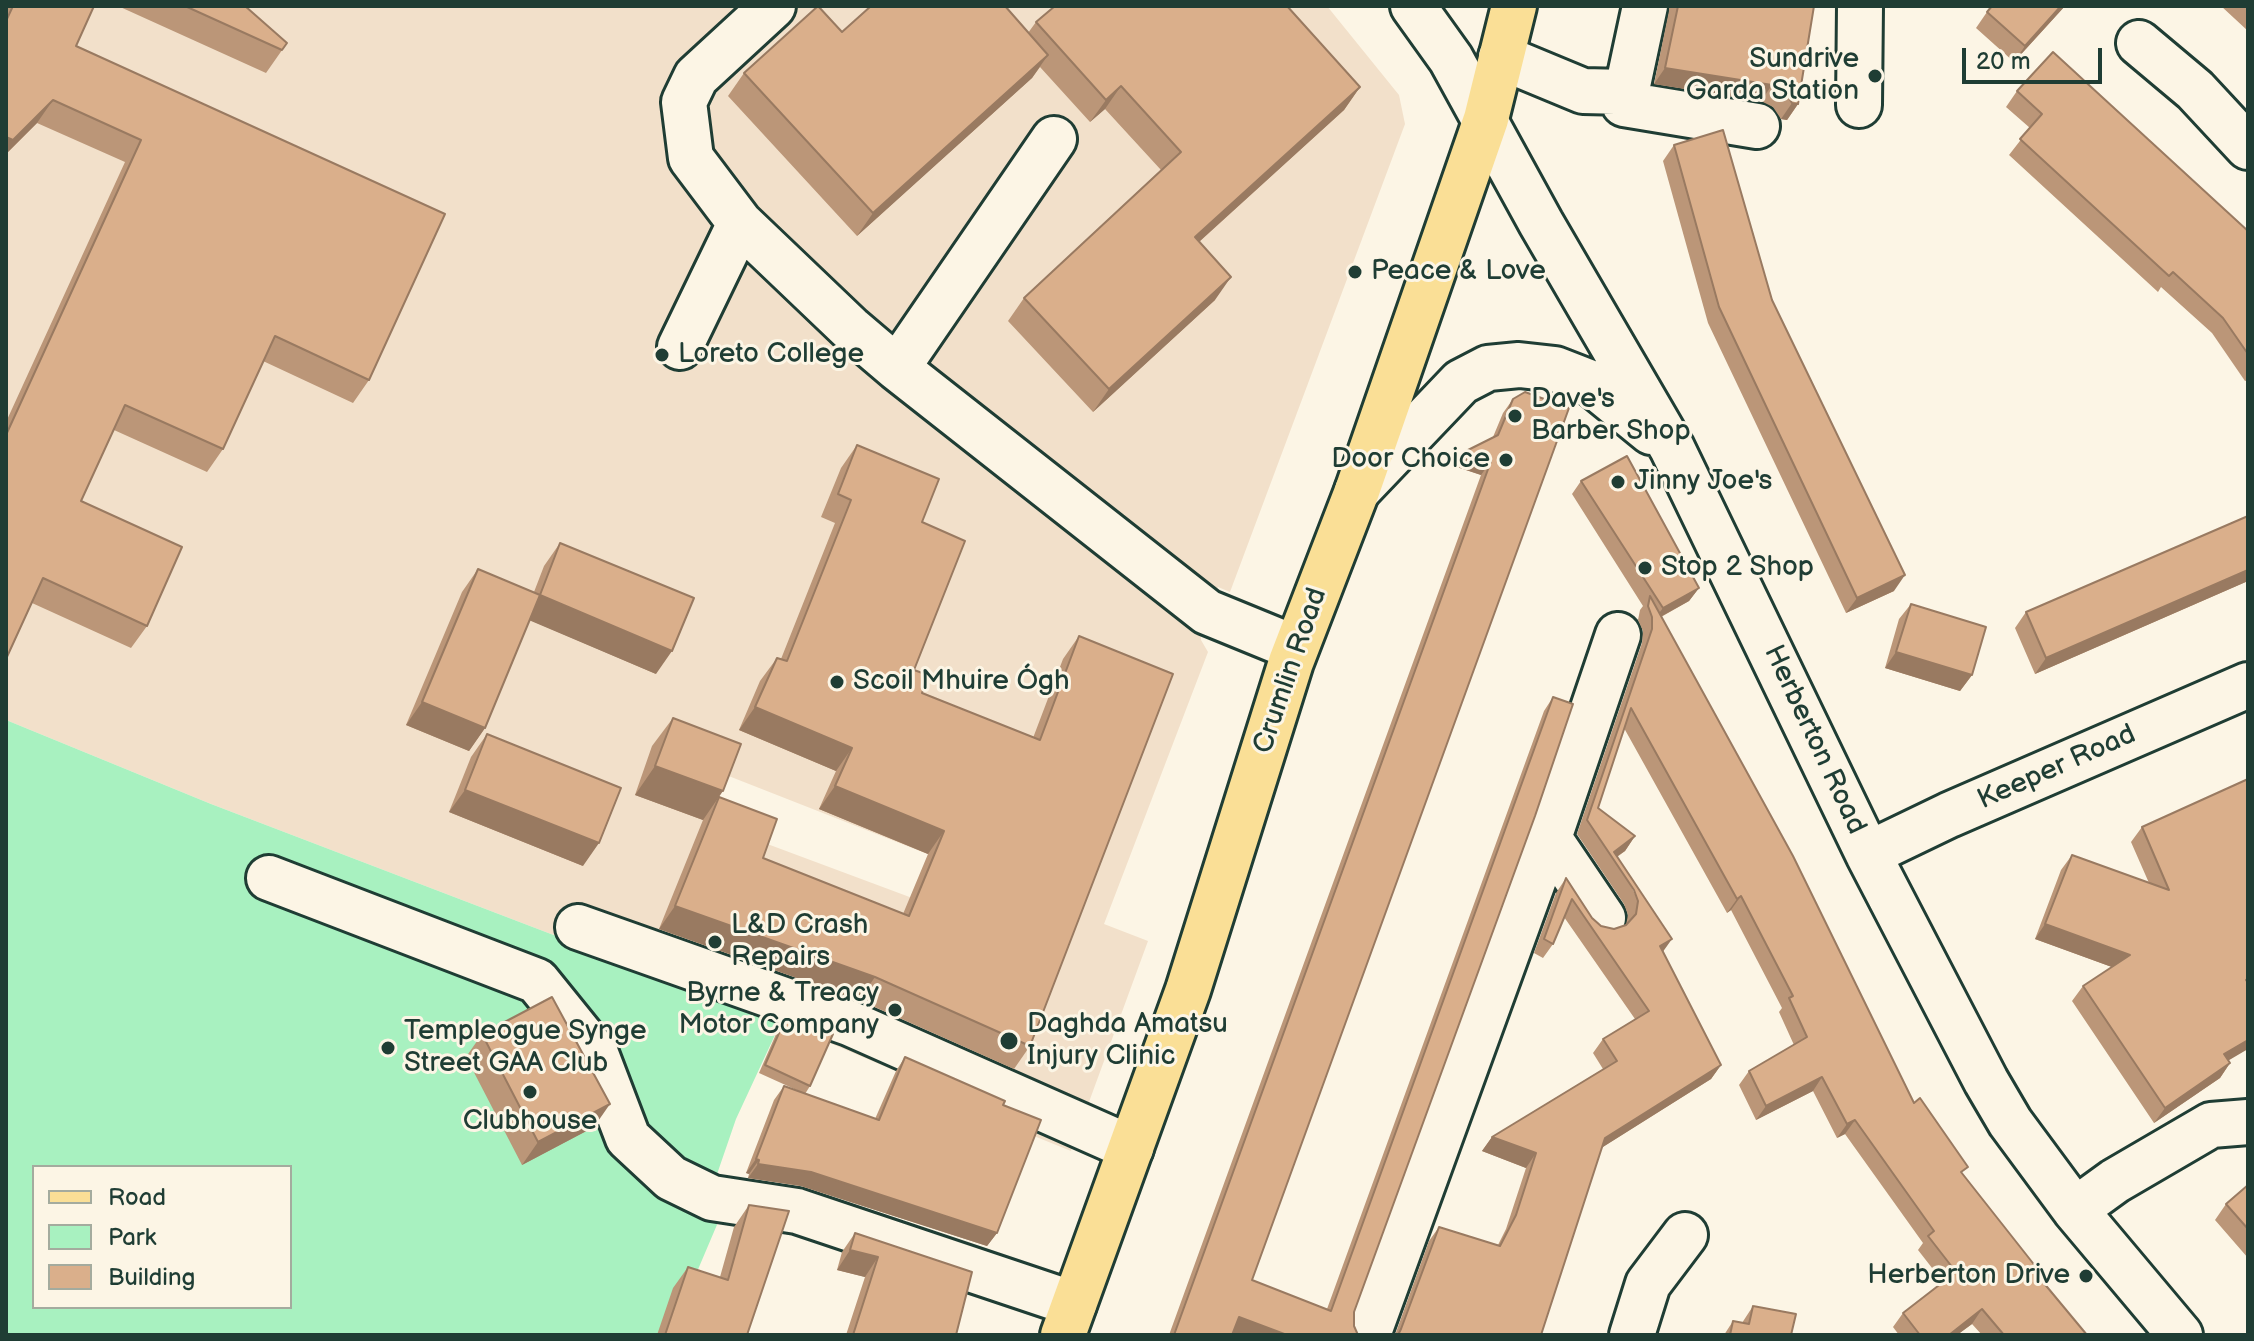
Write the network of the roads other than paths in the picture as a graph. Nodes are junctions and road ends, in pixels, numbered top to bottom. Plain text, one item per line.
1 (773, 6) edge
2 (1413, 6) edge
3 (1514, 6) edge
4 (1645, 6) edge
5 (1860, 6) edge
6 (2139, 43) dead end
7 (1501, 57) junction
8 (1626, 92) junction
9 (1859, 105) dead end
10 (1486, 119) junction
11 (1757, 126) dead end
12 (1054, 139) dead end
13 (2248, 147) edge
14 (740, 223) junction
15 (680, 347) dead end
16 (897, 368) junction
17 (1672, 448) junction
18 (1357, 491) junction
19 (1618, 635) dead end
20 (1295, 648) junction
21 (2248, 685) edge
22 (1549, 838) junction
23 (1868, 854) junction
24 (269, 878) dead end
25 (1603, 918) dead end
26 (578, 927) dead end
27 (2248, 1122) edge
28 (1131, 1148) junction
29 (2075, 1210) junction
30 (1685, 1235) dead end
31 (1069, 1320) edge
32 (1368, 1335) edge
33 (1632, 1335) edge
34 (2180, 1335) edge

1 - 14 street
2 - 10 street, Herberton Road
3 - 7 main road, Crumlin Road
4 - 8 street
5 - 9 street
6 - 13 street
7 - 8 street
7 - 10 main road, Crumlin Road
8 - 11 street
10 - 17 street, Herberton Road
10 - 18 main road, Crumlin Road
12 - 16 street
14 - 15 street
14 - 16 street
16 - 20 street
17 - 18 street
17 - 23 street, Herberton Road
18 - 20 main road, Crumlin Road
19 - 22 street
20 - 28 main road, Crumlin Road
21 - 23 street, Keeper Road
22 - 25 street
22 - 32 street
23 - 29 street, Herberton Road
24 - 31 street
26 - 28 street
27 - 29 street
28 - 31 main road, Crumlin Road
29 - 34 street, Herberton Road
30 - 33 street

